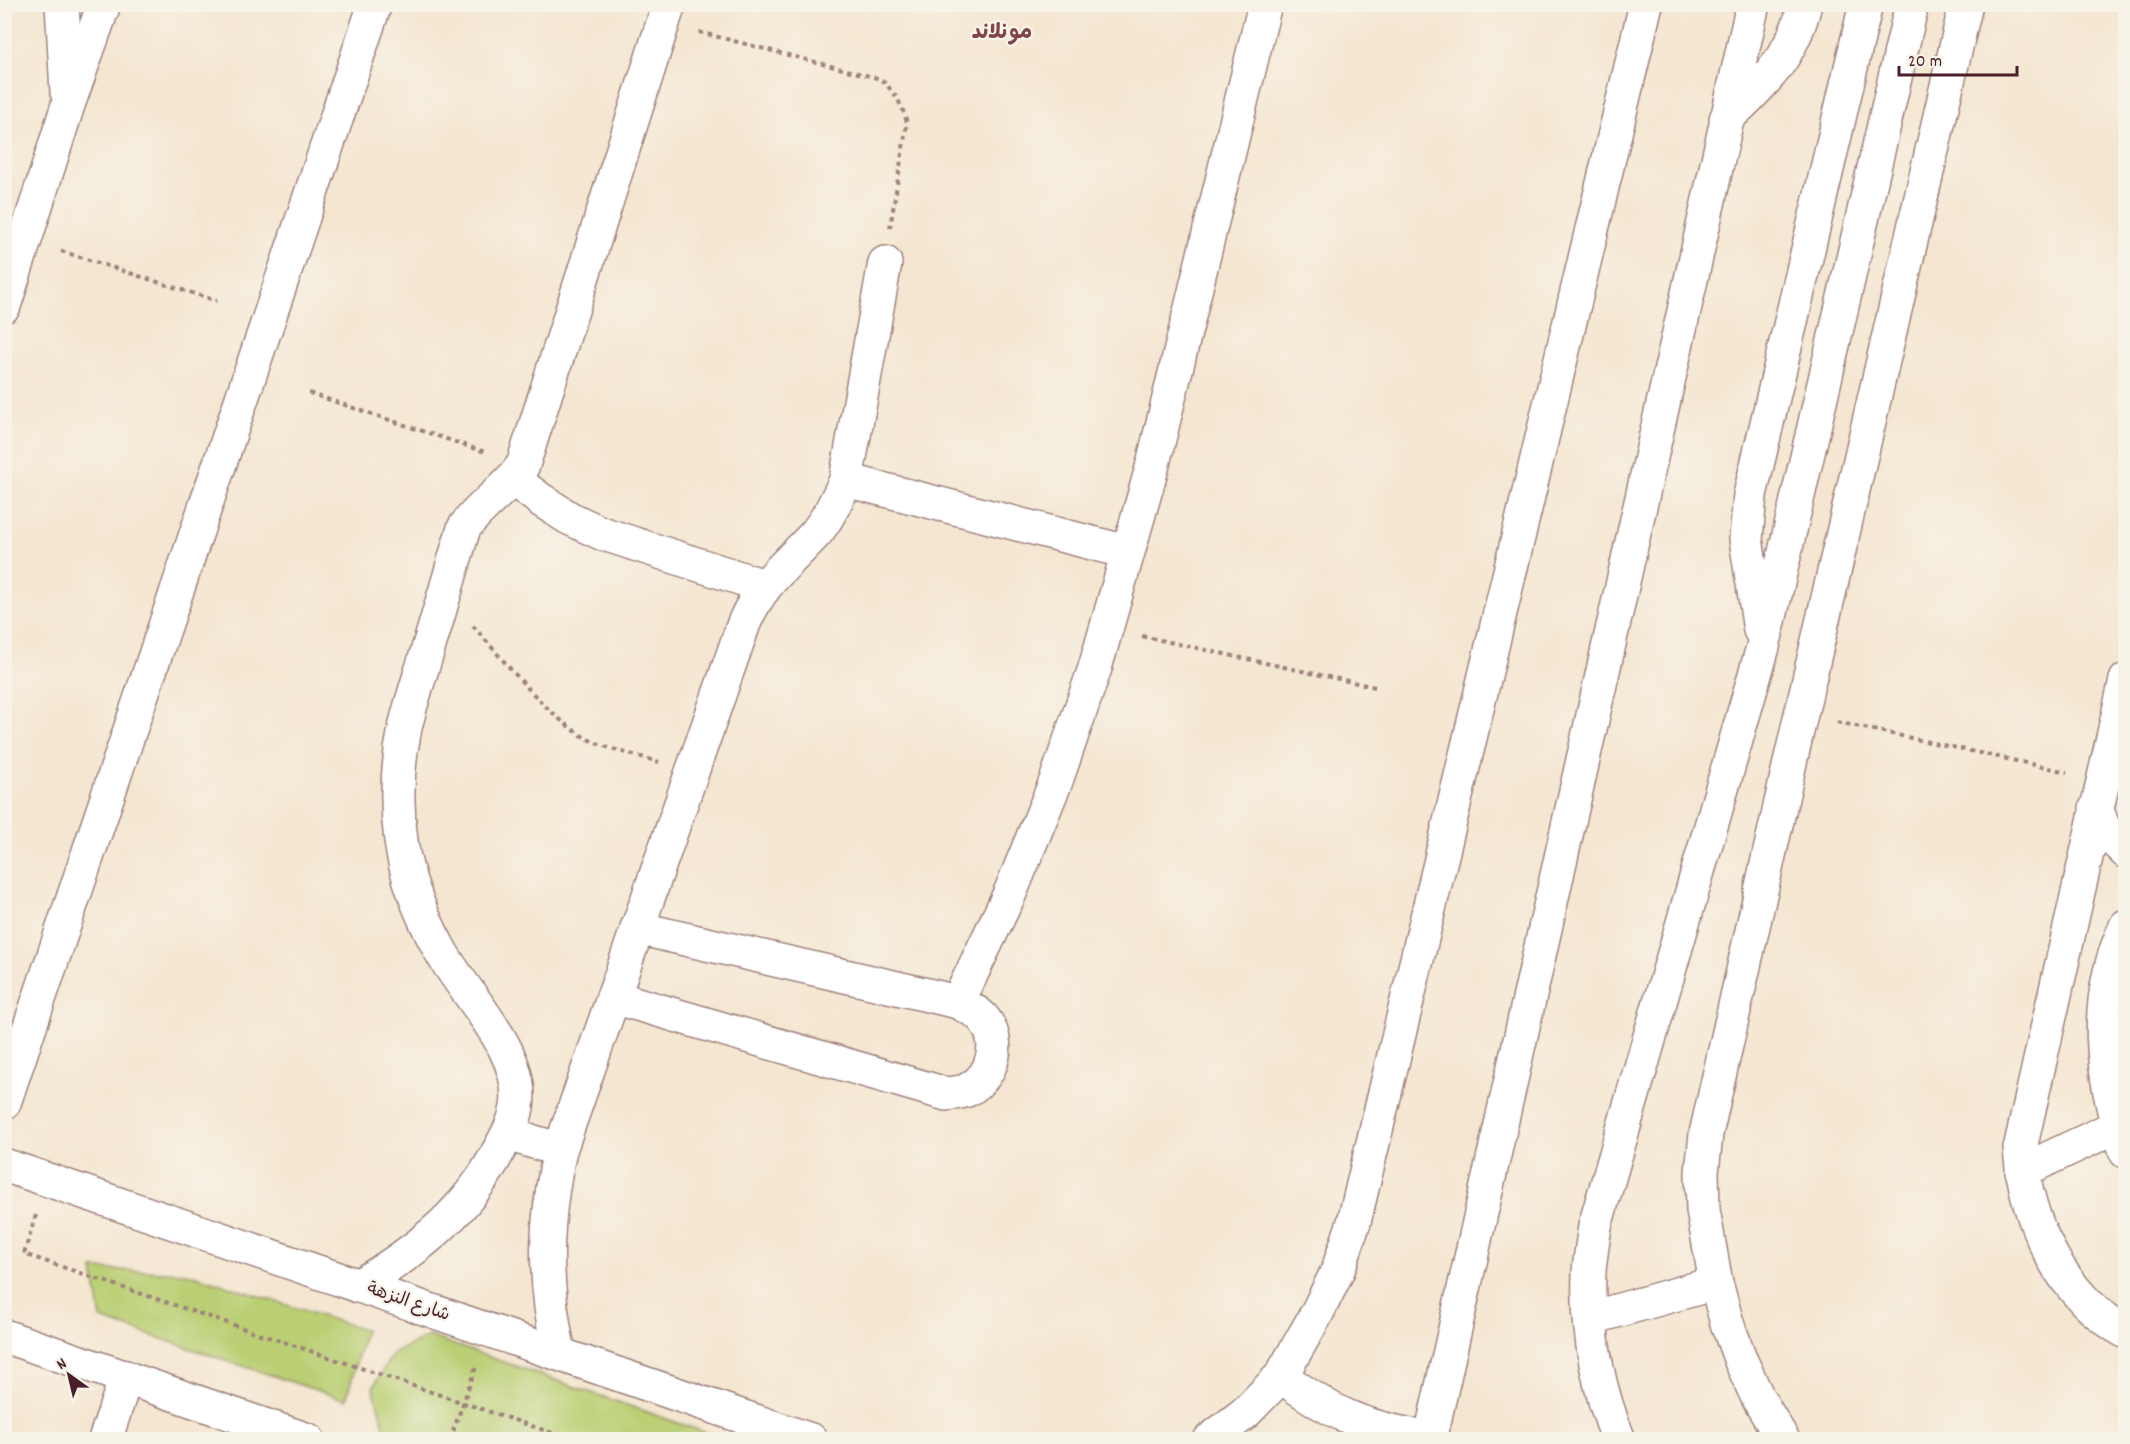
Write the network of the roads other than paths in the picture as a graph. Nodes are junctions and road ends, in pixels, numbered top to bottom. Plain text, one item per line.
1 (62, 4) edge
2 (104, 4) edge
3 (375, 4) edge
4 (1265, 4) edge
5 (1646, 4) edge
6 (1753, 4) edge
7 (1805, 4) edge
8 (1866, 4) edge
9 (1912, 4) edge
10 (1966, 4) edge
11 (666, 14) edge
12 (68, 105) junction
13 (1726, 119) junction
14 (885, 263) road end
15 (4, 306) edge
16 (518, 472) junction
17 (846, 480) junction
18 (1127, 552) junction
19 (764, 586) junction
20 (1763, 647) junction
21 (2126, 680) edge
22 (2099, 794) junction
23 (2126, 852) edge
24 (2126, 926) edge
25 (637, 928) junction
26 (613, 997) junction
27 (958, 1002) junction
28 (4, 1103) edge
29 (508, 1134) junction
30 (2121, 1139) edge
31 (560, 1150) junction
32 (4, 1165) edge
33 (2022, 1171) junction
34 (1716, 1283) junction
35 (358, 1286) junction
36 (1591, 1318) junction
37 (2123, 1328) edge
38 (4, 1336) edge
39 (559, 1353) junction
40 (1281, 1376) junction
41 (126, 1377) junction
42 (1430, 1439) edge
43 (105, 1440) edge
44 (308, 1440) edge
45 (811, 1440) edge
46 (1210, 1440) edge
47 (1619, 1440) edge
48 (1783, 1440) edge

1 - 12 street
2 - 12 street
3 - 28 street
4 - 18 street
5 - 40 street
6 - 13 street
7 - 13 street
8 - 20 street
9 - 20 street
10 - 34 street
11 - 16 street
12 - 15 street
13 - 42 street
14 - 17 street
16 - 19 street
16 - 29 street
17 - 18 street
17 - 19 street
18 - 27 street
19 - 25 street
20 - 36 street
21 - 22 street
22 - 23 street
22 - 33 street
24 - 30 street
25 - 26 street
25 - 27 street
26 - 27 street
26 - 31 street
29 - 31 street
29 - 35 street
30 - 33 street
31 - 39 street
32 - 35 street, شارع النزهة
33 - 37 street
34 - 36 street
34 - 48 street
35 - 39 street, شارع النزهة
36 - 47 street
38 - 41 street
39 - 45 street, شارع النزهة
40 - 42 street
40 - 46 street
41 - 43 street
41 - 44 street

